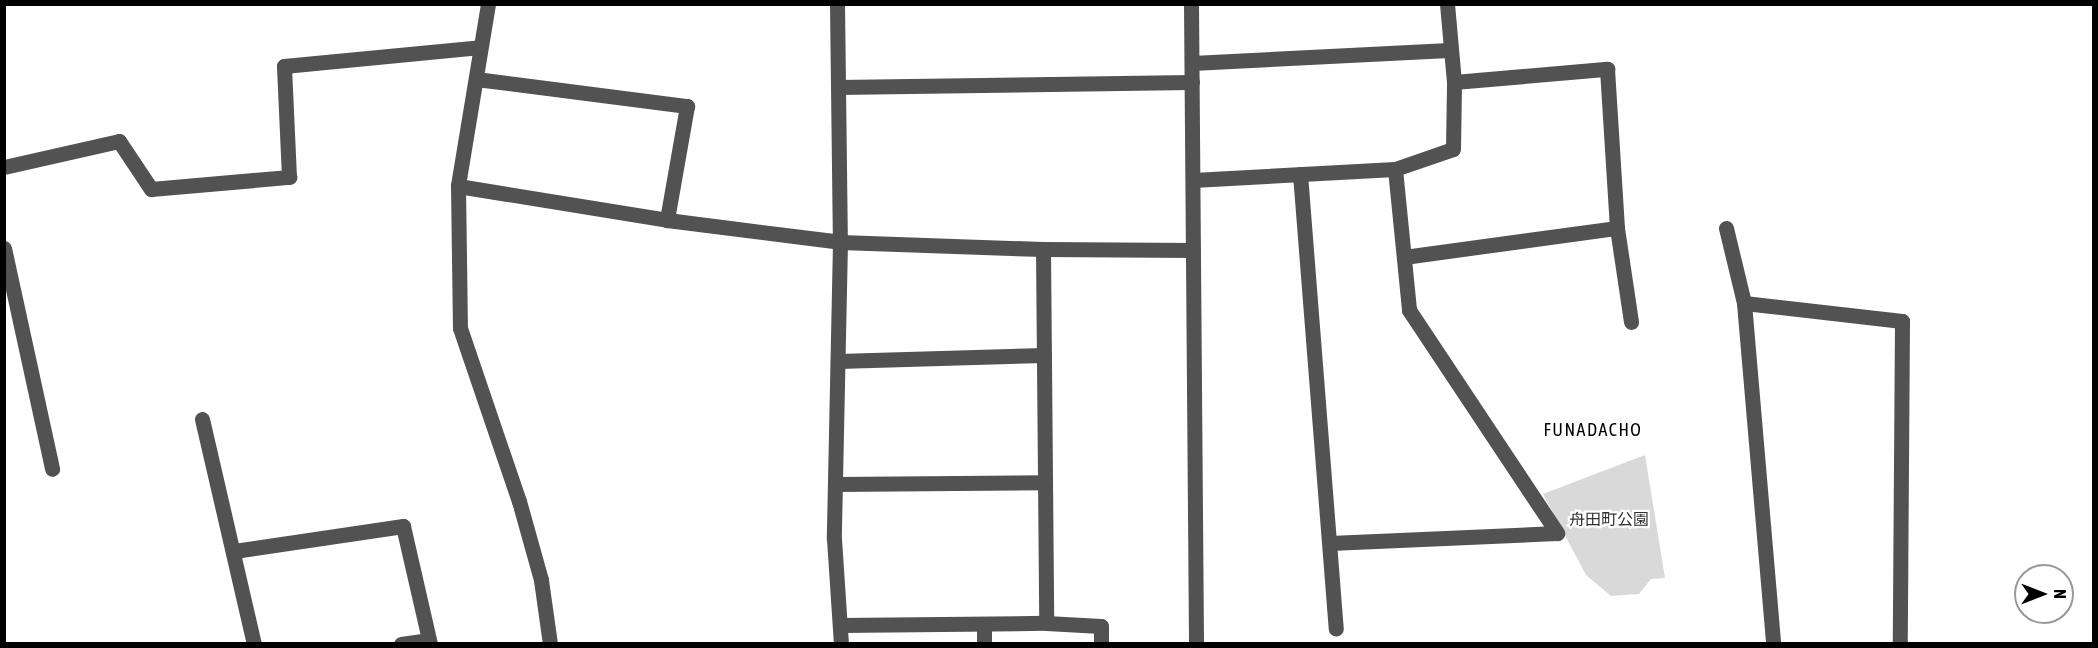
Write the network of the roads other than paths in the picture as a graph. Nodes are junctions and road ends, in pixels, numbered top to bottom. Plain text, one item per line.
1 (488, 4) edge
2 (837, 4) edge
3 (1191, 4) edge
4 (1447, 4) edge
5 (480, 47) junction
6 (1449, 50) junction
7 (1192, 63) junction
8 (476, 78) junction
9 (1192, 82) junction
10 (1454, 82) junction
11 (838, 87) junction
12 (4, 167) edge
13 (1395, 169) junction
14 (1300, 174) junction
15 (1193, 180) junction
16 (458, 186) junction
17 (667, 220) junction
18 (1617, 228) junction
19 (1726, 228) dead end
20 (840, 242) junction
21 (4, 248) edge
22 (1043, 249) junction
23 (1193, 250) junction
24 (1404, 257) junction
25 (1744, 303) junction
26 (1631, 322) dead end
27 (1044, 355) junction
28 (838, 361) junction
29 (202, 419) dead end
30 (52, 469) dead end
31 (1045, 482) junction
32 (835, 484) junction
33 (1330, 543) junction
34 (234, 551) junction
35 (1046, 623) junction
36 (984, 624) junction
37 (840, 625) junction
38 (1336, 628) dead end
39 (429, 642) edge
40 (1196, 642) dead end
41 (254, 644) edge
42 (401, 644) edge
43 (550, 644) edge
44 (841, 644) edge
45 (984, 644) edge
46 (1101, 644) edge
47 (1773, 644) edge
48 (1900, 644) edge

1 - 5 street
2 - 11 street
3 - 7 street
4 - 6 street
5 - 8 street
5 - 12 street
6 - 7 street
6 - 10 street
7 - 9 street
8 - 16 street
8 - 17 street
9 - 11 street
9 - 15 street
10 - 13 street
10 - 18 street
11 - 20 street
13 - 14 street
13 - 24 street
14 - 15 street
14 - 33 street
15 - 23 street
16 - 17 street
16 - 43 street
17 - 20 street
18 - 24 street
18 - 26 street
19 - 25 street
20 - 22 street
20 - 28 street
21 - 30 street
22 - 23 street
22 - 27 street
23 - 40 street
24 - 33 street
25 - 47 street
25 - 48 street
27 - 28 street
27 - 31 street
28 - 32 street
29 - 34 street
31 - 32 street
31 - 35 street
32 - 37 street
33 - 38 street
34 - 39 street
34 - 41 street
35 - 36 street
35 - 46 street
36 - 37 street
36 - 45 street
37 - 44 street
39 - 42 street

